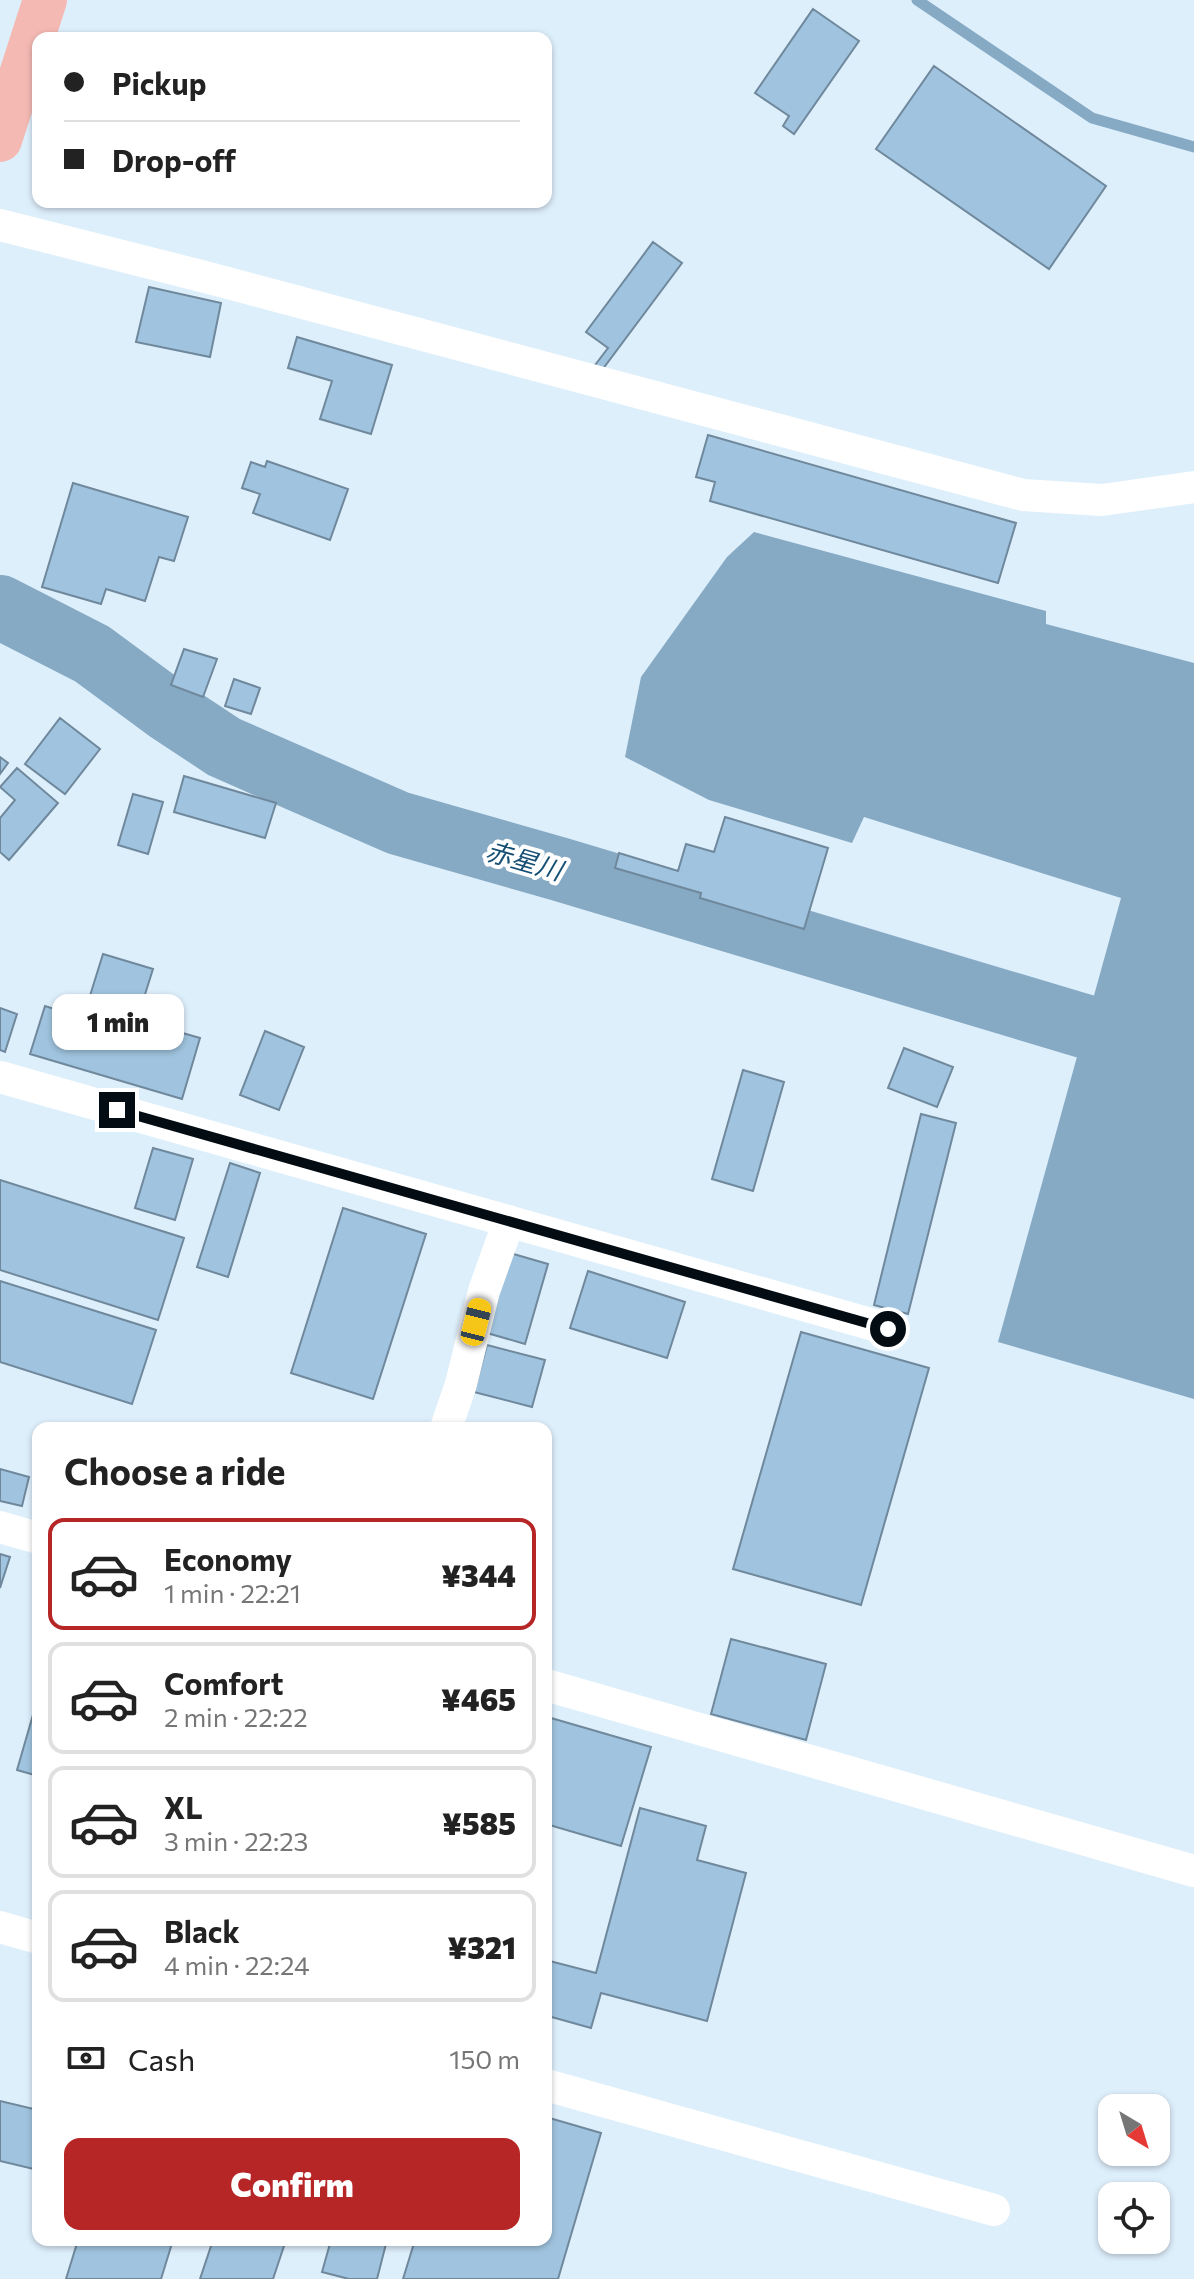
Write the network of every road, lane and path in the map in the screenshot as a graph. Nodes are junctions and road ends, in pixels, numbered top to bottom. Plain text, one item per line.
1 (45, 0) edge
2 (35, 32) edge
3 (32, 40) edge
4 (0, 140) edge
5 (0, 225) edge
6 (1194, 487) edge
7 (0, 1077) edge
8 (509, 1221) junction
9 (888, 1329) dead end
10 (448, 1422) edge
11 (0, 1527) edge
12 (32, 1536) edge
13 (552, 1687) edge
14 (1194, 1871) edge
15 (0, 1927) edge
16 (32, 1936) edge
17 (552, 2087) edge
18 (994, 2210) dead end

1 - 2 highway
3 - 4 highway
5 - 6 street
7 - 8 street
8 - 9 street
8 - 10 street
11 - 12 street
13 - 14 street
15 - 16 street
17 - 18 street

